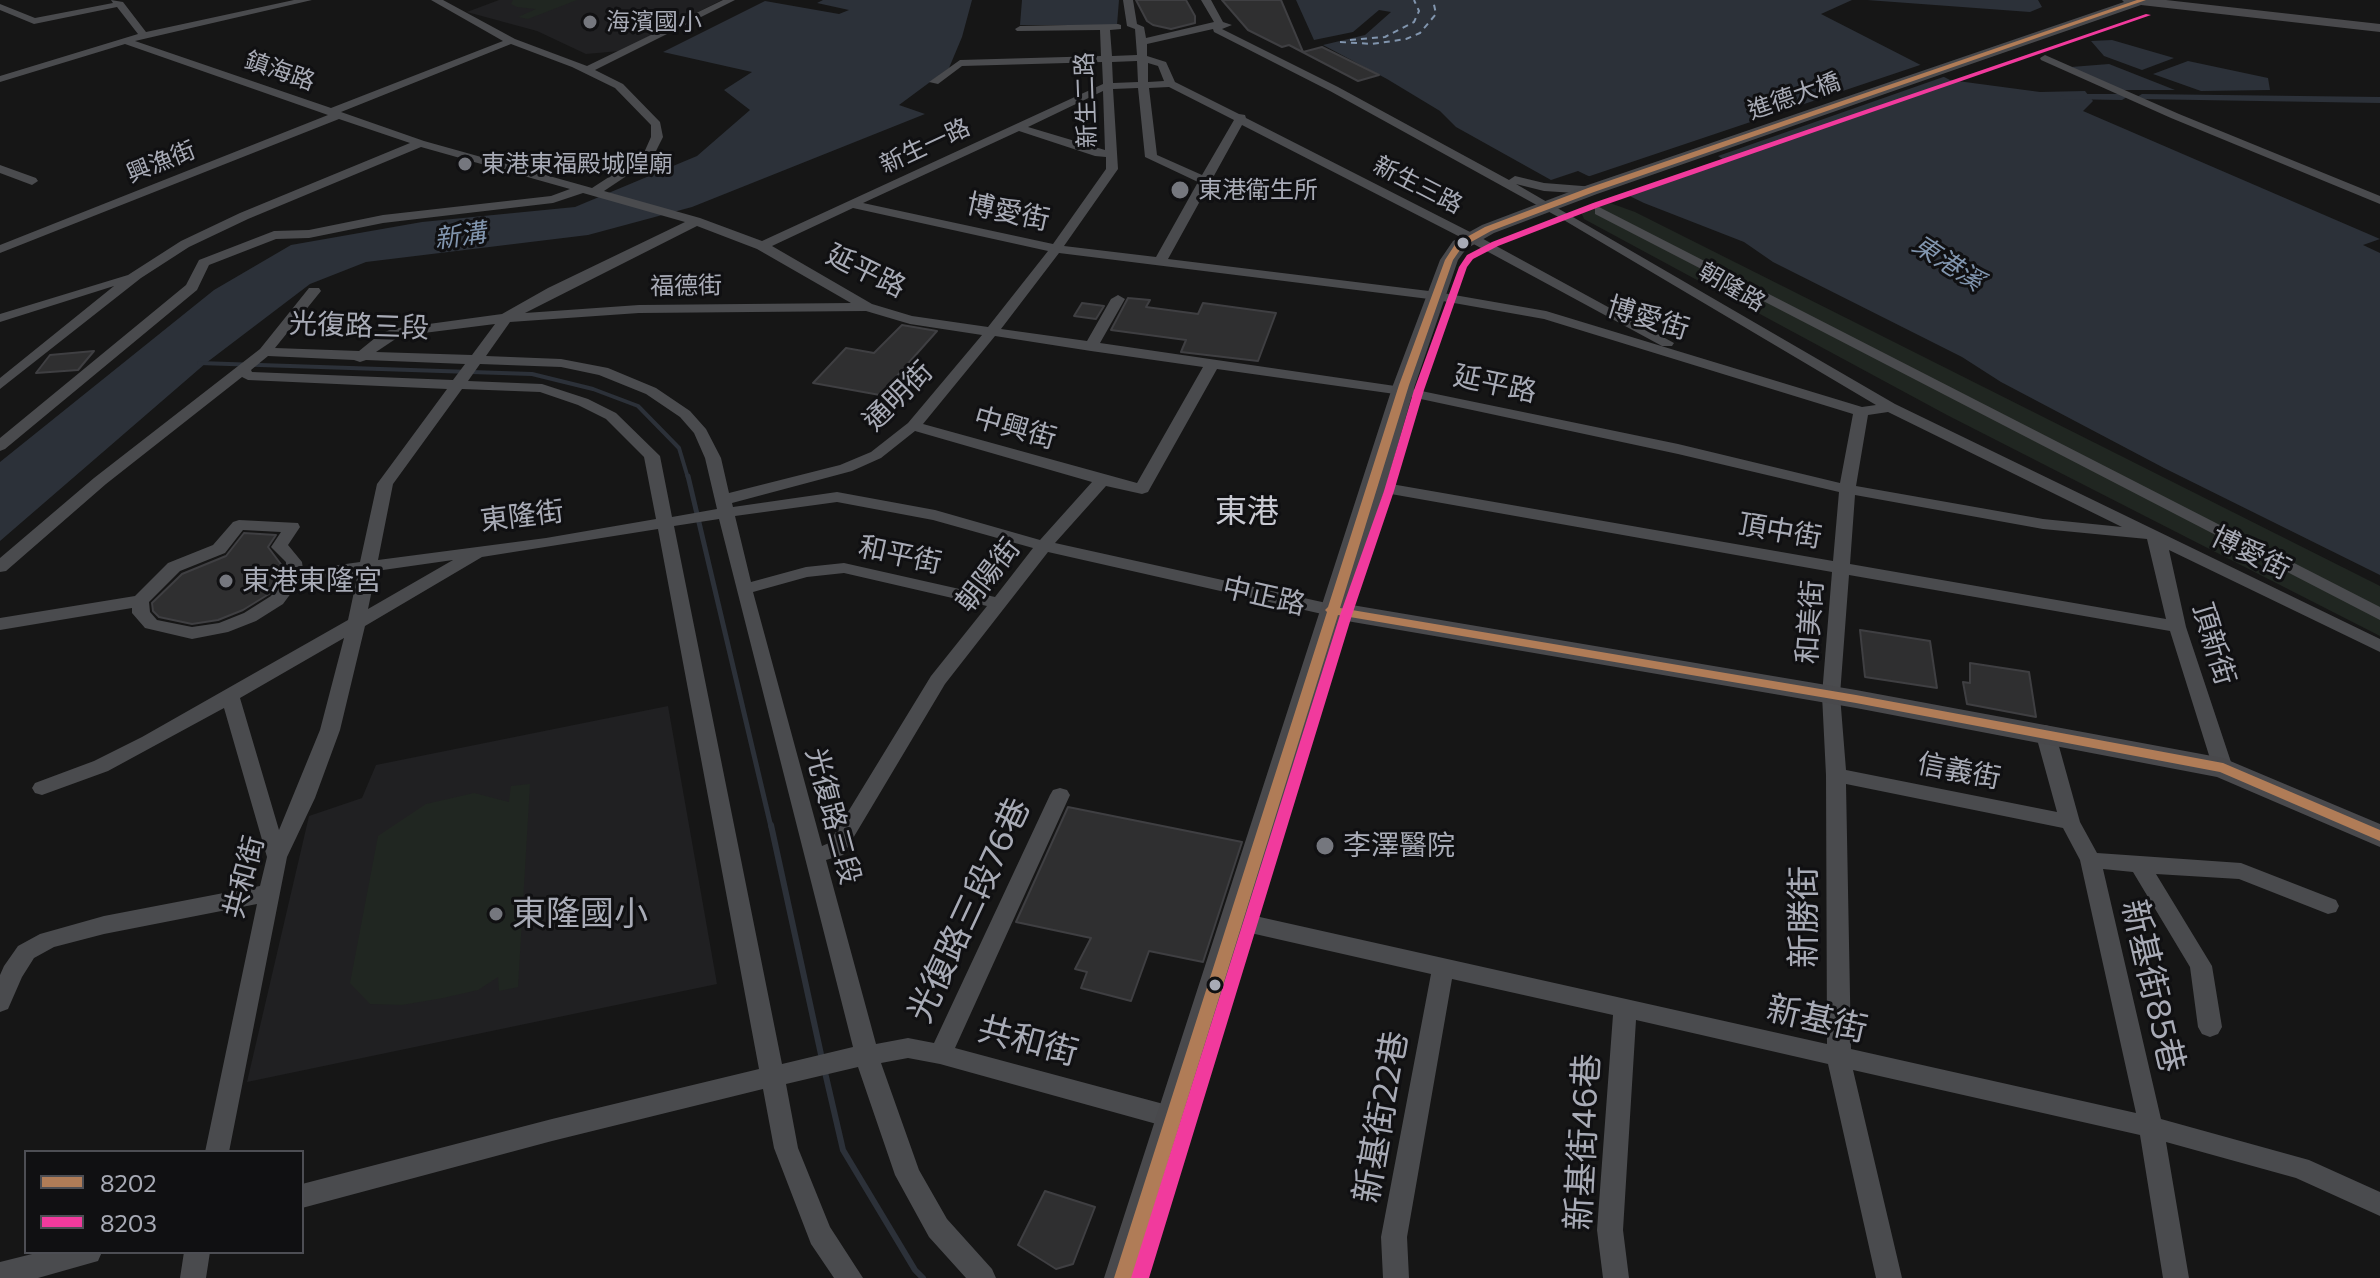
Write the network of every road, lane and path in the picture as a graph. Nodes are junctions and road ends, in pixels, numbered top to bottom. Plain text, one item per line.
1 (307, 0) edge
2 (436, 0) edge
3 (730, 0) edge
4 (1128, 0) edge
5 (1206, 0) edge
6 (2170, 0) edge
7 (2136, 1) edge
8 (118, 2) edge
9 (0, 7) edge
10 (1220, 24) junction
11 (2380, 25) edge
12 (1132, 26) junction
13 (1105, 27) junction
14 (1020, 29) dead end
15 (144, 35) junction
16 (126, 41) junction
17 (511, 41) junction
18 (1142, 42) junction
19 (1143, 58) junction
20 (2045, 58) dead end
21 (1107, 59) junction
22 (586, 71) junction
23 (0, 79) edge
24 (934, 82) dead end
25 (1171, 84) junction
26 (1143, 85) junction
27 (1106, 86) junction
28 (334, 114) junction
29 (1241, 117) junction
30 (1018, 127) junction
31 (420, 143) junction
32 (1110, 153) junction
33 (0, 169) edge
34 (1515, 180) junction
35 (32, 181) dead end
36 (1205, 181) junction
37 (1591, 190) junction
38 (594, 193) junction
39 (2380, 200) edge
40 (849, 204) junction
41 (1549, 207) junction
42 (1599, 211) dead end
43 (696, 221) junction
44 (1472, 238) junction
45 (762, 246) junction
46 (0, 249) edge
47 (1056, 249) junction
48 (1160, 261) junction
49 (136, 275) junction
50 (314, 291) dead end
51 (1437, 296) junction
52 (1118, 299) dead end
53 (867, 307) junction
54 (0, 318) edge
55 (506, 318) junction
56 (990, 334) junction
57 (1091, 347) junction
58 (262, 354) junction
59 (362, 355) junction
60 (1701, 361) junction
61 (1213, 362) junction
62 (244, 370) junction
63 (466, 371) junction
64 (344, 380) junction
65 (0, 385) edge
66 (1402, 391) junction
67 (1890, 407) junction
68 (1861, 412) junction
69 (913, 426) junction
70 (0, 446) edge
71 (1102, 480) junction
72 (1374, 486) junction
73 (1847, 489) junction
74 (719, 510) junction
75 (675, 522) junction
76 (2157, 535) junction
77 (1044, 546) junction
78 (484, 549) junction
79 (367, 565) junction
80 (0, 567) edge
81 (1840, 568) junction
82 (295, 576) junction
83 (744, 589) junction
84 (140, 601) junction
85 (998, 603) junction
86 (1331, 610) junction
87 (2380, 614) edge
88 (0, 624) edge
89 (356, 625) junction
90 (2177, 627) junction
91 (2380, 646) edge
92 (1831, 695) junction
93 (230, 697) junction
94 (2045, 732) junction
95 (2223, 768) junction
96 (1836, 775) junction
97 (42, 788) dead end
98 (1060, 795) dead end
99 (2070, 822) junction
100 (2380, 836) edge
101 (815, 856) junction
102 (277, 857) junction
103 (2090, 860) junction
104 (2139, 865) junction
105 (269, 893) junction
106 (2328, 906) dead end
107 (1233, 920) junction
108 (1443, 968) junction
109 (0, 1002) edge
110 (1625, 1010) junction
111 (2210, 1027) dead end
112 (940, 1054) junction
113 (855, 1058) junction
114 (1839, 1059) junction
115 (771, 1077) junction
116 (1171, 1117) junction
117 (2151, 1127) junction
118 (217, 1150) edge
119 (304, 1195) edge
120 (2380, 1204) edge
121 (81, 1254) edge
122 (197, 1254) edge
123 (0, 1275) edge
124 (193, 1278) edge
125 (850, 1278) edge
126 (983, 1278) edge
127 (1123, 1278) edge
128 (1396, 1278) edge
129 (1616, 1278) edge
130 (1889, 1278) edge
131 (2176, 1278) edge

1 - 15 street, 鎮海路
2 - 17 street
3 - 22 street
4 - 12 street
5 - 10 street, 朝隆路
6 - 11 street
7 - 11 street
7 - 37 street, 進德大橋
8 - 9 street
8 - 15 street
10 - 18 street
10 - 34 street, 朝隆路
10 - 41 street, 朝隆路
12 - 13 street
12 - 18 street
13 - 14 street
13 - 21 street, 新生二路
15 - 16 street, 鎮海路
16 - 23 street
16 - 28 street, 鎮海路
17 - 22 street
17 - 28 street, 鎮海路
18 - 19 street
19 - 21 street
19 - 25 street, 新生三路
19 - 26 street
20 - 39 street
21 - 24 street, 新生一路
21 - 27 street, 新生二路
22 - 38 street
25 - 26 street, 新生三路
25 - 29 street, 新生三路
26 - 27 street, 新生三路
26 - 36 street
27 - 30 street, 新生一路
27 - 32 street, 新生二路
28 - 31 street
28 - 46 street, 興漁街
29 - 36 street
29 - 44 street, 新生三路
30 - 32 street
30 - 40 street, 新生一路
31 - 38 street
31 - 49 street
32 - 47 street, 新生二路
33 - 35 street
34 - 37 street
34 - 41 street, 朝隆路
36 - 48 street
37 - 41 street, 進德大橋
38 - 43 street, 延平路
38 - 70 street
40 - 45 street, 新生一路
40 - 47 street, 博愛街
41 - 44 street, 進德大橋
41 - 67 street, 朝隆路
42 - 87 street
43 - 45 street, 延平路
43 - 55 street, 福德街
44 - 51 street
44 - 60 street, 新生三路
45 - 53 street, 延平路
47 - 48 street, 博愛街
47 - 56 street, 通明街
48 - 51 street, 博愛街
49 - 54 street
49 - 65 street
50 - 58 street
51 - 60 street, 博愛街
51 - 66 street
52 - 57 street
53 - 55 street, 福德街
53 - 56 street, 延平路
55 - 59 street, 福德街
55 - 63 street, 福德街
56 - 57 street, 延平路
56 - 69 street, 通明街
57 - 61 street, 延平路
58 - 59 street, 光復路三段
58 - 62 street, 光復路三段
59 - 63 street, 光復路三段
59 - 64 street
60 - 68 street, 博愛街
61 - 66 street, 延平路
61 - 71 street
62 - 64 street, 光復路三段
62 - 80 street
63 - 64 street, 光復路三段
63 - 74 street, 光復路三段
63 - 75 street, 光復路三段
63 - 79 street
66 - 72 street
66 - 73 street, 延平路
67 - 68 street, 博愛街
67 - 76 street, 博愛街
68 - 73 street, 和美街
69 - 71 street, 中興街
69 - 74 street, 通明街
71 - 77 street, 朝陽街
72 - 81 street, 頂中街
72 - 86 street
73 - 76 street, 延平路
73 - 81 street, 和美街
74 - 75 street, 東隆街
74 - 77 street, 中正路
74 - 83 street, 光復路三段
75 - 78 street, 東隆街
75 - 115 street, 光復路三段
76 - 90 street, 頂新街
76 - 91 street, 博愛街
77 - 85 street, 朝陽街
77 - 86 street, 中正路
78 - 79 street, 東隆街
78 - 89 street
79 - 82 street, 東隆街
79 - 89 street, 共和街
81 - 90 street, 頂中街
81 - 92 street, 和美街
82 - 84 street
82 - 84 street
83 - 85 street, 和平街
83 - 101 street, 光復路三段
84 - 88 street
85 - 101 street, 朝陽街
86 - 92 street, 中正路
86 - 107 street
89 - 93 street
89 - 102 street, 共和街
90 - 95 street, 頂新街
92 - 94 street, 中正路
92 - 96 street, 新勝街
93 - 97 street
93 - 102 street
94 - 95 street, 中正路
94 - 99 street, 新基街85巷
95 - 100 street, 中正路
96 - 99 street, 信義街
96 - 114 street, 新勝街
98 - 112 street, 光復路三段76巷
99 - 103 street, 新基街85巷
101 - 113 street, 光復路三段
102 - 105 street, 共和街
103 - 104 street, 新基街85巷
103 - 117 street, 新基街85巷
104 - 106 street
104 - 111 street, 新基街85巷
105 - 109 street
105 - 118 street, 共和街
107 - 108 street, 新基街
107 - 116 street
108 - 110 street, 新基街
108 - 128 street, 新基街22巷
110 - 114 street, 新基街
110 - 129 street, 新基街46巷
112 - 113 street, 共和街
112 - 116 street, 共和街
113 - 115 street, 共和街
113 - 126 street, 光復路三段
114 - 117 street, 新基街
114 - 130 street, 新勝街
115 - 119 street
115 - 125 street, 光復路三段
116 - 127 street
117 - 120 street, 新基街
117 - 131 street, 新基街85巷
121 - 123 street
122 - 124 street

